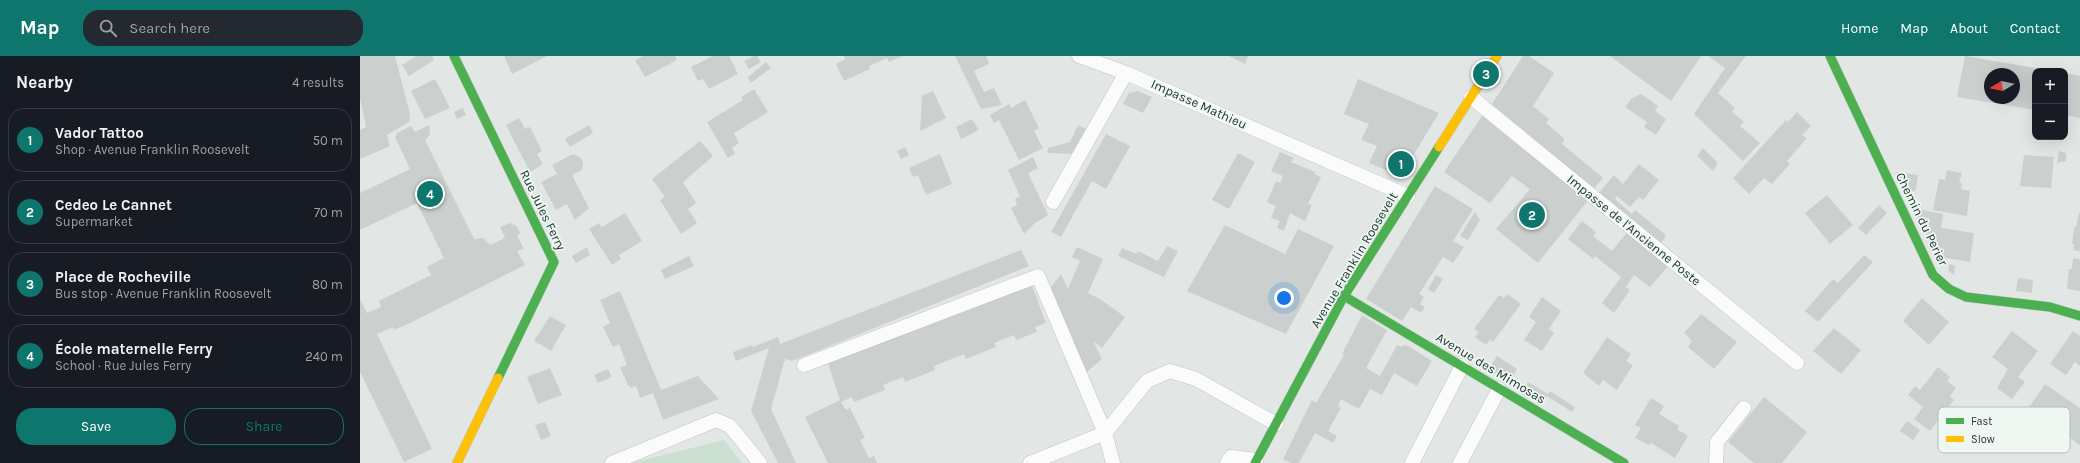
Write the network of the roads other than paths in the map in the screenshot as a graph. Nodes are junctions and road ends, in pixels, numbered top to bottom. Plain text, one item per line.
1 (454, 56) edge
2 (1079, 56) edge
3 (1497, 56) edge
4 (1830, 56) edge
5 (1126, 73) junction
6 (1472, 97) junction
7 (1408, 196) junction
8 (1053, 202) dead end
9 (1344, 296) junction
10 (2080, 316) edge
11 (1797, 362) dead end
12 (804, 365) dead end
13 (1462, 366) junction
14 (1499, 389) junction
15 (1744, 408) dead end
16 (1276, 424) junction
17 (1105, 433) junction
18 (1256, 462) edge
19 (457, 463) edge
20 (612, 463) edge
21 (760, 463) edge
22 (1030, 463) edge
23 (1113, 463) edge
24 (1227, 463) edge
25 (1412, 463) edge
26 (1460, 463) edge
27 (1624, 463) edge
28 (1716, 463) edge

1 - 19 street, Rue Jules Ferry
2 - 5 lane, Impasse Mathieu
3 - 6 street, Avenue Franklin Roosevelt
4 - 10 street, Chemin du Perier
5 - 7 lane, Impasse Mathieu
5 - 8 lane
6 - 7 street, Avenue Franklin Roosevelt
6 - 11 lane, Impasse de l'Ancienne Poste
7 - 9 street, Avenue Franklin Roosevelt
9 - 13 street, Avenue des Mimosas
9 - 16 street, Avenue Franklin Roosevelt
12 - 17 lane
13 - 14 street, Avenue des Mimosas
13 - 25 lane
14 - 26 lane
14 - 27 street, Avenue des Mimosas
15 - 28 lane
16 - 17 lane
16 - 18 street, Avenue Franklin Roosevelt
17 - 22 lane
17 - 23 lane
18 - 24 lane
20 - 21 lane

